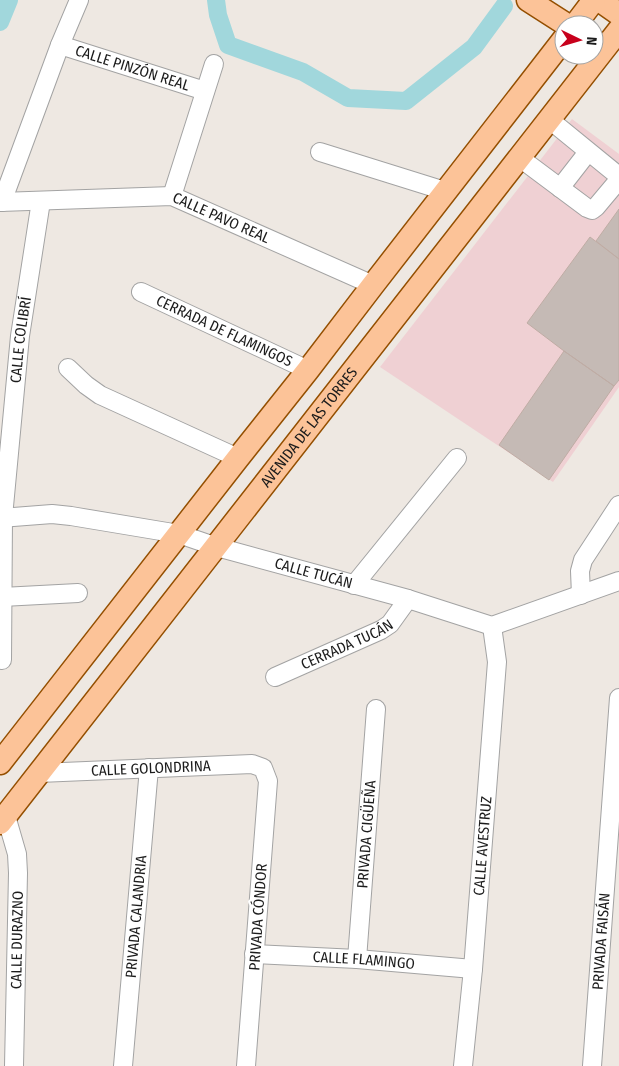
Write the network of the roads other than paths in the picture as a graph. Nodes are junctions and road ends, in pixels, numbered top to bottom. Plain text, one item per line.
1 (79, 0) edge
2 (528, 0) edge
3 (594, 0) edge
4 (600, 0) edge
5 (619, 14) edge
6 (583, 15) edge
7 (554, 17) edge
8 (619, 30) edge
9 (60, 45) junction
10 (606, 50) edge
11 (554, 52) edge
12 (214, 64) dead end
13 (205, 91) junction
14 (550, 120) junction
15 (320, 152) dead end
16 (588, 152) junction
17 (520, 158) junction
18 (560, 188) junction
19 (445, 191) junction
20 (172, 196) junction
21 (41, 201) junction
22 (1, 202) edge
23 (373, 285) junction
24 (141, 292) dead end
25 (68, 368) dead end
26 (308, 370) junction
27 (238, 458) junction
28 (457, 458) dead end
29 (619, 505) edge
30 (1, 517) edge
31 (179, 534) junction
32 (216, 547) junction
33 (619, 582) edge
34 (354, 585) junction
35 (78, 593) dead end
36 (581, 595) junction
37 (2, 597) junction
38 (408, 600) junction
39 (492, 626) junction
40 (2, 660) dead end
41 (275, 676) dead end
42 (619, 698) edge
43 (376, 709) dead end
44 (0, 763) edge
45 (149, 768) junction
46 (263, 768) joint
47 (39, 773) junction
48 (3, 819) edge
49 (254, 954) junction
50 (357, 960) junction
51 (473, 969) junction
52 (14, 1066) edge
53 (123, 1066) edge
54 (246, 1066) edge
55 (463, 1066) edge
56 (592, 1066) edge

1 - 9 street
2 - 7 main road
3 - 6 main road
4 - 5 main road
8 - 10 main road, AVENIDA DE LAS TORRES
9 - 13 street, CALLE PINZÓN REAL
9 - 22 street
10 - 14 main road, AVENIDA DE LAS TORRES
11 - 19 main road
12 - 13 street
13 - 20 street
14 - 16 street
14 - 17 main road, AVENIDA DE LAS TORRES
15 - 19 street
16 - 18 street
16 - 18 street
17 - 18 street
17 - 32 main road, AVENIDA DE LAS TORRES
19 - 23 main road
20 - 21 street, CALLE PAVO REAL
20 - 23 street, CALLE PAVO REAL
21 - 22 street, CALLE PAVO REAL
21 - 30 street, CALLE COLIBRÍ
23 - 26 main road
24 - 26 street, CERRADA DE FLAMINGOS
25 - 27 street
26 - 27 main road
27 - 31 main road
28 - 34 street
29 - 36 street
30 - 31 street, CALLE TUCÁN
30 - 37 street, CALLE COLIBRÍ
31 - 32 street, CALLE TUCÁN
31 - 44 main road
32 - 34 street, CALLE TUCÁN
32 - 47 main road, AVENIDA DE LAS TORRES
33 - 36 street
34 - 38 street, CALLE TUCÁN
35 - 37 street
36 - 39 street
37 - 40 street, CALLE COLIBRÍ
38 - 39 street, CALLE TUCÁN
38 - 41 street, CERRADA TUCÁN
39 - 51 street, CALLE AVESTRUZ
42 - 56 street, PRIVADA FAISÁN
43 - 50 street, PRIVADA CIGÜEÑA
45 - 46 street, CALLE GOLONDRINA
45 - 47 street, CALLE GOLONDRINA
45 - 53 street, PRIVADA CALANDRIA
46 - 49 street, PRIVADA CÓNDOR
47 - 48 main road, AVENIDA DE LAS TORRES
48 - 52 street, CALLE DURAZNO
49 - 50 street, CALLE FLAMINGO
49 - 54 street, PRIVADA CÓNDOR
50 - 51 street, CALLE FLAMINGO
51 - 55 street, CALLE AVESTRUZ

